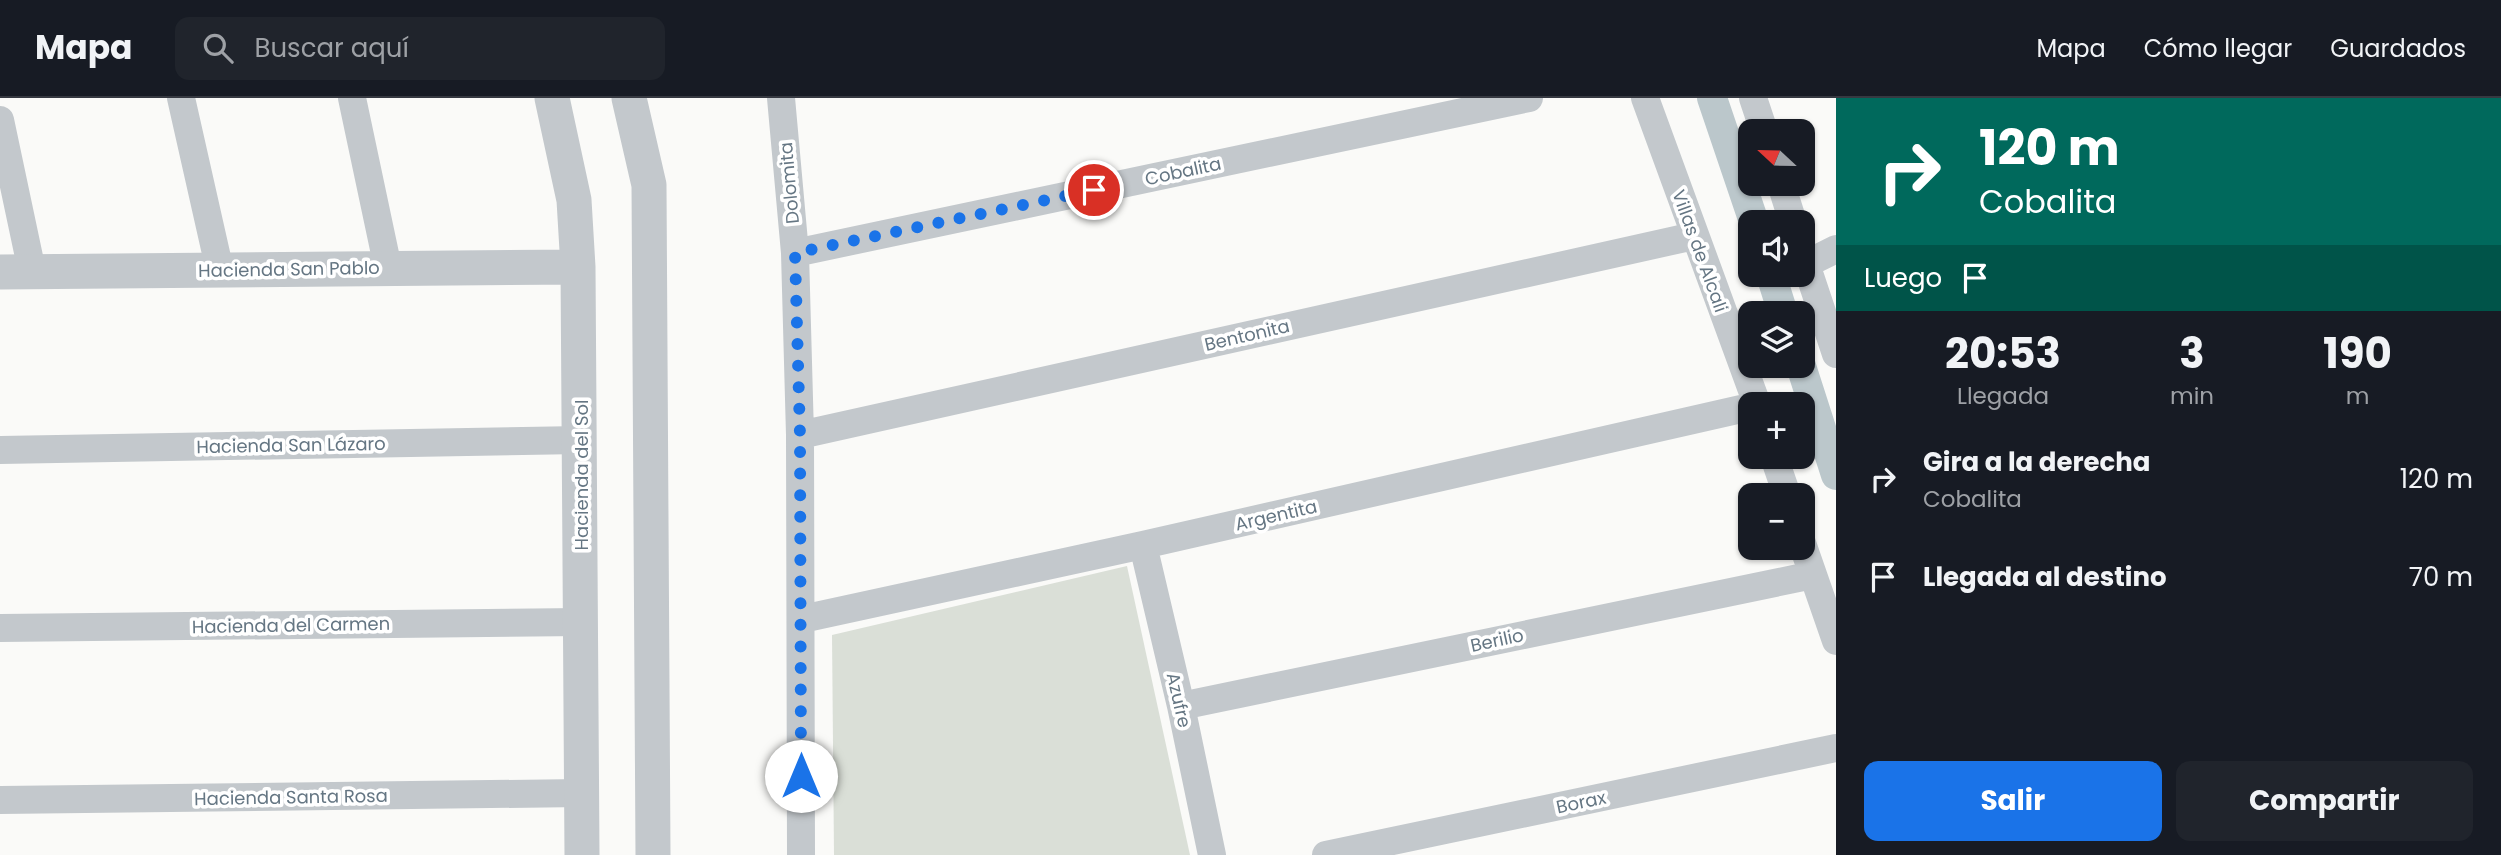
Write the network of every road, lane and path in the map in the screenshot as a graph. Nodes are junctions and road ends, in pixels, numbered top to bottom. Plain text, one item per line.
1 (181, 98) edge
2 (352, 98) edge
3 (552, 98) edge
4 (629, 98) edge
5 (781, 98) edge
6 (1529, 98) edge
7 (1645, 98) edge
8 (1753, 98) edge
9 (1760, 119) edge
10 (0, 120) edge
11 (1694, 236) junction
12 (1836, 249) edge
13 (795, 253) junction
14 (1815, 255) edge
15 (578, 267) junction
16 (388, 268) junction
17 (219, 271) junction
18 (16, 272) edge
19 (1814, 287) edge
20 (1836, 354) edge
21 (1752, 392) edge
22 (1738, 410) edge
23 (800, 435) junction
24 (581, 440) junction
25 (0, 450) edge
26 (1143, 545) junction
27 (1808, 560) edge
28 (1813, 575) junction
29 (802, 619) junction
30 (582, 622) junction
31 (0, 628) edge
32 (1836, 641) edge
33 (1181, 706) junction
34 (1836, 748) edge
35 (582, 793) junction
36 (0, 800) edge
37 (582, 855) edge
38 (653, 855) edge
39 (801, 855) edge
40 (1212, 855) edge
41 (1326, 855) edge

1 - 17 street
2 - 16 street
3 - 15 street, Hacienda del Sol
4 - 38 street
5 - 13 street, Dolomita
6 - 13 street, Cobalita
7 - 11 street, Villas de Alcali
8 - 9 street
10 - 18 street
11 - 21 street, Villas de Alcali
11 - 23 street, Bentonita
12 - 14 street
13 - 23 street, Dolomita
15 - 16 street, Hacienda San Pablo
15 - 24 street, Hacienda del Sol
16 - 17 street, Hacienda San Pablo
17 - 18 street, Hacienda San Pablo
19 - 20 street
22 - 26 street, Argentita
23 - 29 street, Dolomita
24 - 25 street, Hacienda San Lázaro
24 - 30 street, Hacienda del Sol
26 - 29 street, Argentita
26 - 33 street, Azufre
27 - 28 street
28 - 32 street
28 - 33 street, Berilio
29 - 39 street, Dolomita
30 - 31 street, Hacienda del Carmen
30 - 35 street, Hacienda del Sol
33 - 40 street, Azufre
34 - 41 street, Borax
35 - 36 street, Hacienda Santa Rosa
35 - 37 street, Hacienda del Sol

